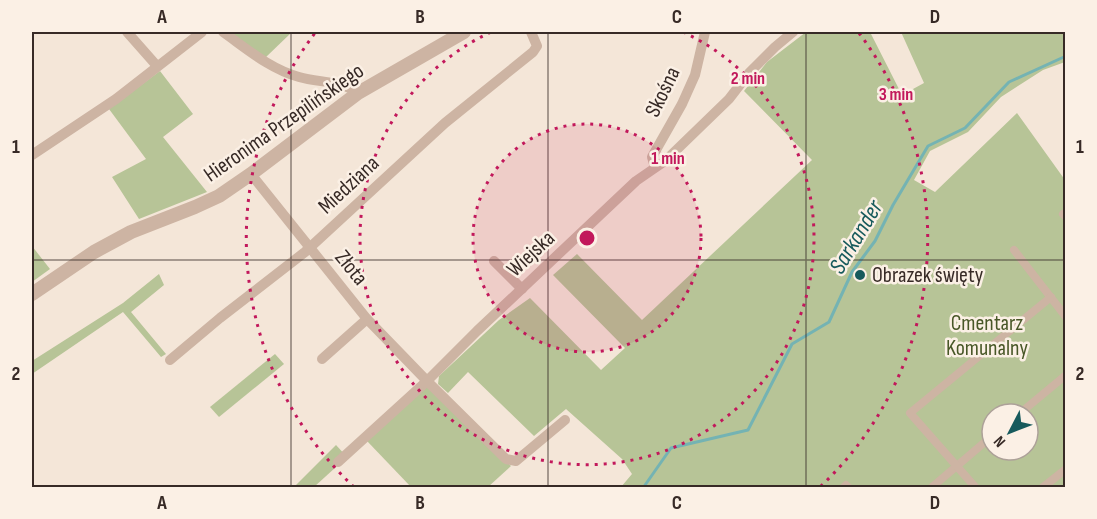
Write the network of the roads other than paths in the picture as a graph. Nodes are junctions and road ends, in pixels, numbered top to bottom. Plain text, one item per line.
1 (127, 32) edge
2 (202, 32) edge
3 (223, 32) edge
4 (464, 32) edge
5 (531, 32) edge
6 (705, 32) edge
7 (793, 32) edge
8 (157, 66) junction
9 (358, 93) junction
10 (32, 155) edge
11 (655, 167) junction
12 (251, 174) junction
13 (309, 248) junction
14 (1014, 250) dead end
15 (494, 261) dead end
16 (522, 289) junction
17 (32, 294) edge
18 (1051, 297) junction
19 (1065, 317) edge
20 (367, 319) junction
21 (322, 358) dead end
22 (170, 360) dead end
23 (1065, 375) edge
24 (427, 381) junction
25 (1032, 402) edge
26 (564, 420) dead end
27 (980, 446) edge
28 (338, 462) dead end
29 (957, 466) junction
30 (1065, 469) edge
31 (843, 488) edge
32 (849, 488) edge
33 (931, 488) edge
34 (976, 488) edge
35 (1042, 488) edge

1 - 8 street
2 - 8 street
3 - 9 street
4 - 9 street, Hieronima Przepilińskiego
5 - 13 street, Miedziana
6 - 11 street, Skośna
7 - 11 street, Wiejska
8 - 10 street
9 - 12 street, Hieronima Przepilińskiego
11 - 16 street, Wiejska
12 - 13 street, Złota
12 - 17 street, Hieronima Przepilińskiego
13 - 20 street, Złota
13 - 22 street, Miedziana
14 - 18 street
15 - 16 street
16 - 24 street, Wiejska
18 - 19 street
18 - 29 street
20 - 21 street
20 - 24 street, Złota
23 - 25 street
24 - 26 street
24 - 28 street, Wiejska
27 - 29 street
29 - 33 street
29 - 34 street
30 - 35 street
31 - 32 street

